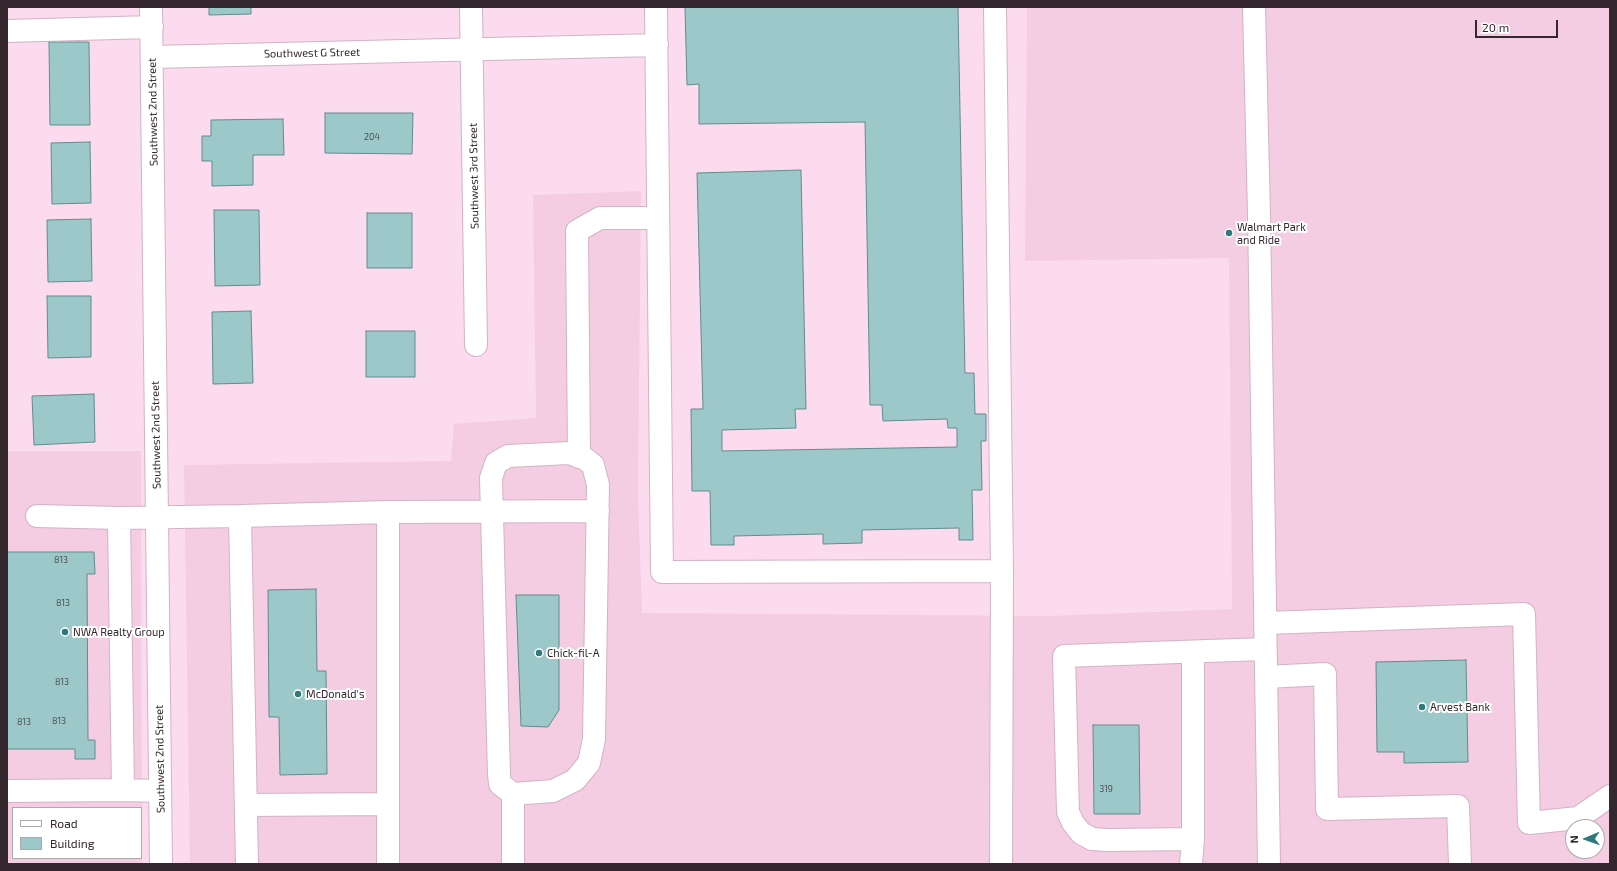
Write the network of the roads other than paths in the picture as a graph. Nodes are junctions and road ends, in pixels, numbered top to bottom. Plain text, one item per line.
1 (471, 7) edge
2 (656, 7) edge
3 (995, 7) edge
4 (1254, 7) edge
5 (152, 17) edge
6 (7, 31) edge
7 (657, 45) junction
8 (472, 50) junction
9 (152, 57) junction
10 (658, 218) junction
11 (476, 345) dead end
12 (579, 456) junction
13 (598, 511) junction
14 (388, 512) junction
15 (492, 512) junction
16 (37, 516) dead end
17 (240, 516) junction
18 (157, 517) junction
19 (119, 518) junction
20 (1002, 571) junction
21 (1265, 622) junction
22 (1266, 649) junction
23 (1193, 652) junction
24 (1266, 677) junction
25 (124, 790) junction
26 (7, 791) edge
27 (160, 792) junction
28 (513, 794) junction
29 (1610, 796) edge
30 (246, 804) junction
31 (388, 804) junction
32 (1193, 839) junction
33 (161, 864) edge
34 (247, 864) edge
35 (388, 864) edge
36 (513, 864) edge
37 (1001, 864) edge
38 (1191, 864) edge
39 (1269, 864) edge
40 (1460, 864) edge

1 - 8 street, Southwest 3rd Street
2 - 7 street
3 - 20 street
4 - 21 street
5 - 6 street
5 - 9 street, Southwest 2nd Street
7 - 8 street, Southwest G Street
7 - 10 street
8 - 9 street, Southwest G Street
8 - 11 street, Southwest 3rd Street
9 - 18 street, Southwest 2nd Street
10 - 12 street
10 - 20 street
12 - 13 street
12 - 15 street
13 - 15 street
13 - 28 street
14 - 15 street
14 - 17 street
14 - 31 street
15 - 28 street
16 - 19 street
17 - 18 street
17 - 30 street
18 - 19 street
18 - 27 street, Southwest 2nd Street
19 - 25 street
20 - 37 street
21 - 22 street
21 - 29 street
22 - 23 street
22 - 24 street
23 - 32 street
23 - 32 street
24 - 39 street
24 - 40 street
25 - 26 street
25 - 27 street
27 - 33 street, Southwest 2nd Street
28 - 36 street
30 - 31 street
30 - 34 street
31 - 35 street
32 - 38 street

